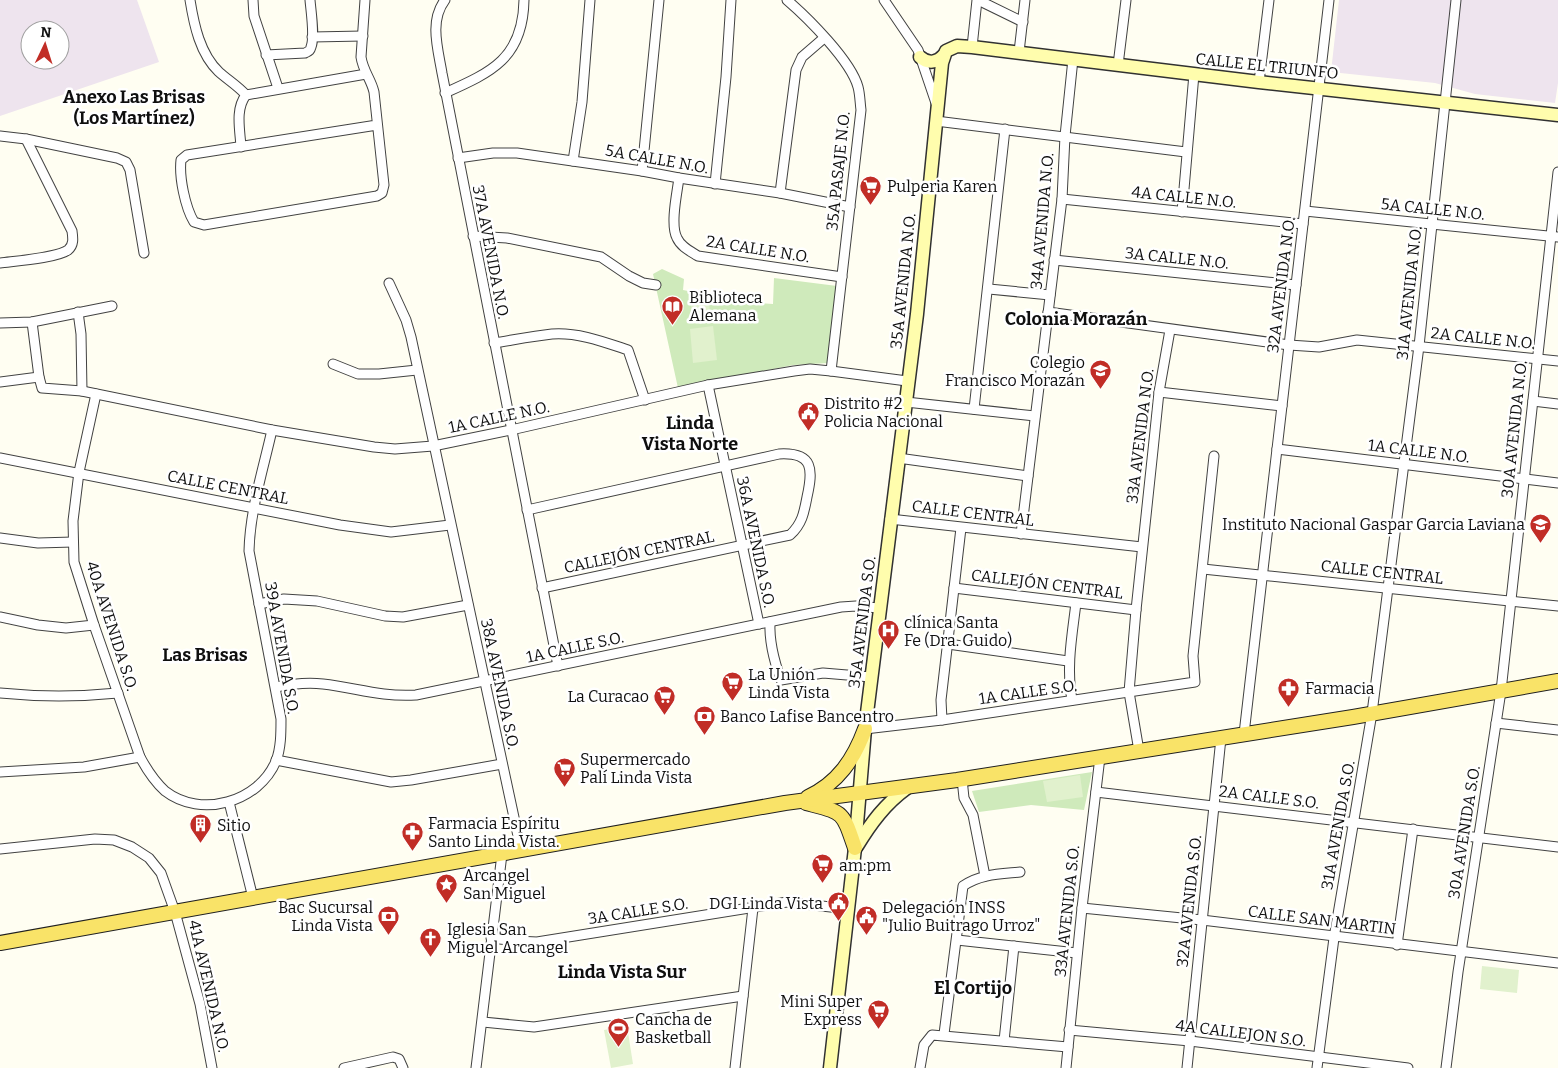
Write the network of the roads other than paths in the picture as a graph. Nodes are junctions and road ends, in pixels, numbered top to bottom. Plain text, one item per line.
1 (190, 0) edge
2 (253, 0) edge
3 (310, 0) edge
4 (365, 0) edge
5 (446, 0) edge
6 (524, 0) edge
7 (590, 0) edge
8 (658, 0) edge
9 (731, 0) edge
10 (787, 0) edge
11 (884, 0) edge
12 (978, 0) edge
13 (1025, 0) edge
14 (1126, 0) edge
15 (1269, 0) edge
16 (1330, 0) edge
17 (1456, 0) edge
18 (1023, 22) junction
19 (363, 36) junction
20 (312, 37) junction
21 (824, 38) junction
22 (972, 46) junction
23 (947, 51) junction
24 (1019, 52) junction
25 (266, 55) junction
26 (920, 57) junction
27 (1073, 59) junction
28 (1118, 65) junction
29 (366, 74) junction
30 (1194, 74) junction
31 (1260, 82) junction
32 (278, 88) junction
33 (1319, 88) junction
34 (446, 93) junction
35 (246, 95) junction
36 (1444, 102) junction
37 (937, 115) junction
38 (1558, 115) edge
39 (377, 125) junction
40 (1005, 129) junction
41 (0, 136) edge
42 (1064, 136) junction
43 (26, 139) junction
44 (241, 147) junction
45 (1186, 152) junction
46 (458, 158) junction
47 (573, 161) junction
48 (642, 171) junction
49 (1558, 172) edge
50 (679, 178) junction
51 (715, 184) junction
52 (780, 193) junction
53 (1062, 199) junction
54 (850, 207) junction
55 (1305, 210) junction
56 (1182, 212) junction
57 (1303, 224) junction
58 (1432, 224) junction
59 (473, 236) junction
60 (1554, 236) edge
61 (144, 253) dead end
62 (1054, 260) junction
63 (0, 263) edge
64 (842, 277) junction
65 (389, 283) dead end
66 (656, 285) dead end
67 (1296, 285) junction
68 (988, 289) junction
69 (1050, 295) junction
70 (112, 306) dead end
71 (78, 312) junction
72 (1048, 312) junction
73 (32, 322) junction
74 (0, 323) edge
75 (1170, 330) junction
76 (494, 343) junction
77 (1290, 345) junction
78 (1419, 346) junction
79 (1537, 359) junction
80 (1558, 361) edge
81 (333, 364) dead end
82 (417, 370) junction
83 (830, 371) junction
84 (39, 377) junction
85 (907, 381) junction
86 (0, 382) edge
87 (708, 385) junction
88 (82, 391) junction
89 (1159, 392) junction
90 (96, 394) junction
91 (645, 400) junction
92 (1532, 401) junction
93 (906, 402) junction
94 (1558, 404) edge
95 (1282, 406) junction
96 (974, 409) junction
97 (1035, 416) junction
98 (272, 430) junction
99 (511, 430) junction
100 (433, 446) junction
101 (1277, 449) junction
102 (1214, 456) dead end
103 (0, 458) edge
104 (898, 458) junction
105 (1404, 464) junction
106 (724, 466) junction
107 (79, 472) junction
108 (1028, 476) junction
109 (1524, 479) junction
110 (1558, 483) edge
111 (254, 507) junction
112 (527, 510) junction
113 (890, 519) junction
114 (450, 524) junction
115 (961, 528) junction
116 (1020, 534) junction
117 (0, 538) edge
118 (73, 542) junction
119 (741, 545) junction
120 (1142, 547) junction
121 (1203, 568) junction
122 (1263, 574) junction
123 (542, 588) junction
124 (954, 588) junction
125 (1388, 588) junction
126 (1510, 601) junction
127 (1076, 602) junction
128 (259, 604) junction
129 (468, 605) junction
130 (1558, 606) edge
131 (880, 608) junction
132 (1136, 610) junction
133 (0, 618) edge
134 (770, 622) junction
135 (759, 624) junction
136 (94, 625) junction
137 (948, 644) junction
138 (1068, 661) junction
139 (558, 666) junction
140 (871, 677) junction
141 (484, 681) junction
142 (1558, 681) edge
143 (276, 687) junction
144 (1130, 692) junction
145 (1500, 692) junction
146 (0, 693) edge
147 (118, 693) junction
148 (1072, 700) junction
149 (1372, 713) junction
150 (942, 720) junction
151 (1496, 723) junction
152 (865, 729) junction
153 (1558, 730) edge
154 (1244, 734) junction
155 (1221, 738) junction
156 (1138, 751) junction
157 (140, 757) junction
158 (1100, 757) junction
159 (276, 760) junction
160 (502, 764) junction
161 (0, 772) edge
162 (962, 779) junction
163 (907, 788) junction
164 (1096, 792) junction
165 (860, 794) junction
166 (798, 801) junction
167 (229, 802) junction
168 (1215, 806) junction
169 (1354, 822) junction
170 (1412, 829) junction
171 (1478, 837) junction
172 (1558, 847) edge
173 (855, 848) junction
174 (0, 849) edge
175 (521, 850) junction
176 (502, 854) junction
177 (1020, 872) dead end
178 (985, 876) junction
179 (253, 898) junction
180 (753, 908) junction
181 (1082, 908) junction
182 (848, 909) junction
183 (176, 912) junction
184 (1202, 920) junction
185 (492, 938) junction
186 (1334, 938) junction
187 (957, 940) junction
188 (1, 944) edge
189 (1397, 945) junction
190 (1014, 946) junction
191 (1462, 952) junction
192 (1077, 953) junction
193 (1558, 964) edge
194 (743, 996) junction
195 (483, 1022) junction
196 (1069, 1030) junction
197 (944, 1034) junction
198 (1004, 1040) junction
199 (1190, 1041) junction
200 (1068, 1047) junction
201 (1319, 1057) junction
202 (212, 1068) edge
203 (345, 1068) edge
204 (403, 1068) edge
205 (476, 1068) edge
206 (735, 1068) edge
207 (830, 1068) edge
208 (920, 1068) edge
209 (1066, 1068) edge
210 (1187, 1068) edge
211 (1318, 1068) edge
212 (1408, 1068) edge
213 (1446, 1068) edge

1 - 35 street
2 - 25 street
3 - 20 street
4 - 19 street
5 - 34 street, 37A AVENIDA N.O.
6 - 34 street
7 - 47 street
8 - 48 street
9 - 51 street
10 - 21 street, 35A PASAJE N.O.
11 - 26 street
12 - 18 street
12 - 22 street
13 - 18 street
14 - 28 street
15 - 31 street
16 - 33 street, 32A AVENIDA N.O.
17 - 36 street, 31A AVENIDA N.O.
18 - 24 street
19 - 20 street
19 - 29 street
20 - 25 street
21 - 52 street
21 - 54 street, 35A PASAJE N.O.
22 - 23 main road, CALLE EL TRIUNFO
22 - 24 main road, CALLE EL TRIUNFO
23 - 26 main road, CALLE EL TRIUNFO
23 - 37 main road, 35A AVENIDA N.O.
24 - 27 main road, CALLE EL TRIUNFO
25 - 32 street
26 - 37 street
27 - 28 main road, CALLE EL TRIUNFO
27 - 42 street, 34A AVENIDA N.O.
28 - 30 main road, CALLE EL TRIUNFO
29 - 32 street
29 - 39 street
30 - 31 main road, CALLE EL TRIUNFO
30 - 45 street
31 - 33 main road, CALLE EL TRIUNFO
32 - 35 street
33 - 36 main road, CALLE EL TRIUNFO
33 - 55 street, 32A AVENIDA N.O.
34 - 46 street, 37A AVENIDA N.O.
35 - 44 street
36 - 38 main road, CALLE EL TRIUNFO
36 - 58 street, 31A AVENIDA N.O.
37 - 40 street
37 - 85 main road, 35A AVENIDA N.O.
39 - 44 street
39 - 44 street
40 - 42 street
40 - 68 street
41 - 43 street
42 - 45 street
42 - 53 street, 34A AVENIDA N.O.
43 - 61 street
43 - 63 street
45 - 56 street
46 - 47 street, 5A CALLE N.O.
46 - 59 street, 37A AVENIDA N.O.
47 - 48 street, 5A CALLE N.O.
48 - 50 street, 5A CALLE N.O.
49 - 60 street, 30A AVENIDA N.O.
50 - 51 street, 5A CALLE N.O.
50 - 64 street, 2A CALLE N.O.
51 - 52 street, 5A CALLE N.O.
52 - 54 street, 5A CALLE N.O.
53 - 56 street, 4A CALLE N.O.
53 - 62 street, 34A AVENIDA N.O.
54 - 64 street, 35A PASAJE N.O.
55 - 57 street, 32A AVENIDA N.O.
55 - 58 street, 5A CALLE N.O.
56 - 57 street, 4A CALLE N.O.
57 - 67 street, 32A AVENIDA N.O.
58 - 60 street, 5A CALLE N.O.
58 - 78 street, 31A AVENIDA N.O.
59 - 66 street
59 - 76 street, 37A AVENIDA N.O.
60 - 79 street, 30A AVENIDA N.O.
62 - 67 street, 3A CALLE N.O.
62 - 69 street, 34A AVENIDA N.O.
64 - 83 street, 35A PASAJE N.O.
65 - 82 street, 38A AVENIDA S.O.
67 - 77 street, 32A AVENIDA N.O.
68 - 69 street
68 - 96 street
69 - 72 street, 34A AVENIDA N.O.
70 - 71 street
71 - 73 street
71 - 88 street
72 - 75 street, 2A CALLE N.O.
72 - 97 street, 34A AVENIDA N.O.
73 - 74 street
73 - 84 street
75 - 77 street, 2A CALLE N.O.
75 - 89 street, 33A AVENIDA N.O.
76 - 91 street
76 - 99 street, 37A AVENIDA N.O.
77 - 78 street, 2A CALLE N.O.
77 - 95 street, 32A AVENIDA N.O.
78 - 79 street, 2A CALLE N.O.
78 - 105 street, 31A AVENIDA N.O.
79 - 80 street, 2A CALLE N.O.
79 - 92 street, 30A AVENIDA N.O.
81 - 82 street
82 - 100 street, 38A AVENIDA S.O.
83 - 85 street, 1A CALLE N.O.
83 - 87 street, 1A CALLE N.O.
84 - 86 street
84 - 88 street, 1A CALLE N.O.
85 - 93 main road, 35A AVENIDA N.O.
87 - 91 street, 1A CALLE N.O.
87 - 106 street, 36A AVENIDA S.O.
88 - 90 street, 1A CALLE N.O.
89 - 95 street
89 - 120 street, 33A AVENIDA N.O.
90 - 98 street, 1A CALLE N.O.
90 - 107 street, 40A AVENIDA S.O.
91 - 99 street, 1A CALLE N.O.
92 - 94 street
92 - 109 street, 30A AVENIDA N.O.
93 - 96 street
93 - 104 main road, 35A AVENIDA N.O.
95 - 101 street, 32A AVENIDA N.O.
96 - 97 street
97 - 108 street, 34A AVENIDA N.O.
98 - 100 street, 1A CALLE N.O.
98 - 111 street, 39A AVENIDA S.O.
99 - 100 street, 1A CALLE N.O.
99 - 112 street, 37A AVENIDA N.O.
100 - 114 street, 38A AVENIDA S.O.
101 - 105 street, 1A CALLE N.O.
101 - 122 street, 32A AVENIDA N.O.
102 - 121 street
103 - 107 street, CALLE CENTRAL
104 - 108 street
104 - 113 main road, 35A AVENIDA N.O.
105 - 109 street, 1A CALLE N.O.
105 - 125 street, 31A AVENIDA N.O.
106 - 112 street
106 - 119 street, 36A AVENIDA S.O.
106 - 119 street
107 - 111 street, CALLE CENTRAL
107 - 118 street, 40A AVENIDA S.O.
108 - 116 street, 34A AVENIDA N.O.
109 - 110 street, 1A CALLE N.O.
109 - 126 street, 30A AVENIDA N.O.
111 - 114 street, CALLE CENTRAL
111 - 128 street, 39A AVENIDA S.O.
112 - 123 street, 37A AVENIDA N.O.
113 - 115 street, CALLE CENTRAL
113 - 131 main road, 35A AVENIDA S.O.
114 - 129 street, 38A AVENIDA S.O.
115 - 116 street, CALLE CENTRAL
115 - 124 street
116 - 120 street, CALLE CENTRAL
117 - 118 street
118 - 136 street, 40A AVENIDA S.O.
119 - 123 street, CALLEJÓN CENTRAL
119 - 135 street, 36A AVENIDA S.O.
120 - 132 street
121 - 122 street, CALLE CENTRAL
121 - 144 street, 1A CALLE S.O.
122 - 125 street, CALLE CENTRAL
122 - 154 street
123 - 139 street, 37A AVENIDA N.O.
124 - 127 street, CALLEJÓN CENTRAL
124 - 137 street
125 - 126 street, CALLE CENTRAL
125 - 149 street, 31A AVENIDA S.O.
126 - 130 street, CALLE CENTRAL
126 - 145 street, 30A AVENIDA S.O.
127 - 132 street, CALLEJÓN CENTRAL
127 - 138 street
128 - 129 street
128 - 143 street, 39A AVENIDA S.O.
129 - 141 street, 38A AVENIDA S.O.
131 - 134 street, 1A CALLE S.O.
131 - 140 main road, 35A AVENIDA S.O.
132 - 144 street
133 - 136 street
134 - 135 street, 1A CALLE S.O.
134 - 140 street
135 - 139 street, 1A CALLE S.O.
136 - 147 street, 40A AVENIDA S.O.
137 - 138 street
137 - 150 street
138 - 148 street
139 - 141 street, 1A CALLE S.O.
140 - 152 main road, 35A AVENIDA S.O.
141 - 143 street, 1A CALLE S.O.
141 - 160 street, 38A AVENIDA S.O.
142 - 145 main road
143 - 159 street, 39A AVENIDA S.O.
144 - 148 street, 1A CALLE S.O.
144 - 156 street
145 - 149 main road
145 - 151 street, 30A AVENIDA S.O.
146 - 147 street
147 - 157 street, 40A AVENIDA S.O.
148 - 150 street, 1A CALLE S.O.
149 - 154 main road
149 - 169 street, 31A AVENIDA S.O.
150 - 152 street, 1A CALLE S.O.
151 - 153 street
151 - 171 street, 30A AVENIDA S.O.
152 - 165 main road
152 - 166 main road
154 - 155 main road
155 - 156 main road
155 - 168 street, 32A AVENIDA S.O.
156 - 158 main road
157 - 161 street
157 - 167 street
158 - 162 main road
158 - 164 street, 33A AVENIDA S.O.
159 - 160 street
159 - 167 street, 39A AVENIDA S.O.
160 - 175 street, 38A AVENIDA S.O.
162 - 163 main road
162 - 178 street
163 - 165 main road
163 - 173 main road
164 - 168 street, 2A CALLE S.O.
164 - 181 street, 33A AVENIDA S.O.
165 - 166 main road
165 - 173 main road
166 - 173 main road
166 - 175 main road
167 - 179 street
168 - 169 street, 2A CALLE S.O.
168 - 184 street, 32A AVENIDA S.O.
169 - 170 street, 2A CALLE S.O.
169 - 186 street, 31A AVENIDA S.O.
170 - 171 street, 2A CALLE S.O.
170 - 189 street
171 - 172 street, 2A CALLE S.O.
171 - 191 street, 30A AVENIDA S.O.
173 - 182 main road
174 - 183 street
175 - 176 main road
176 - 179 main road
176 - 185 street
177 - 178 street
178 - 187 street
179 - 183 main road
180 - 182 street, 3A CALLE S.O.
180 - 185 street, 3A CALLE S.O.
180 - 194 street
181 - 184 street, CALLE SAN MARTIN
181 - 192 street, 33A AVENIDA S.O.
182 - 207 main road
183 - 188 main road
183 - 202 street, 41A AVENIDA N.O.
184 - 186 street, CALLE SAN MARTIN
184 - 199 street, 32A AVENIDA S.O.
185 - 195 street
186 - 189 street, CALLE SAN MARTIN
186 - 201 street, 31A AVENIDA S.O.
187 - 190 street
187 - 197 street
189 - 191 street, CALLE SAN MARTIN
190 - 192 street
190 - 198 street
191 - 193 street, CALLE SAN MARTIN
191 - 213 street, 30A AVENIDA S.O.
192 - 196 street, 33A AVENIDA S.O.
194 - 195 street
194 - 206 street
195 - 205 street
196 - 199 street, 4A CALLEJON S.O.
196 - 200 street, 33A AVENIDA S.O.
197 - 198 street
197 - 208 street
198 - 200 street
199 - 201 street, 4A CALLEJON S.O.
199 - 210 street, 32A AVENIDA S.O.
200 - 209 street, 33A AVENIDA S.O.
201 - 211 street, 31A AVENIDA S.O.
201 - 212 street, 4A CALLEJON S.O.
203 - 204 street

